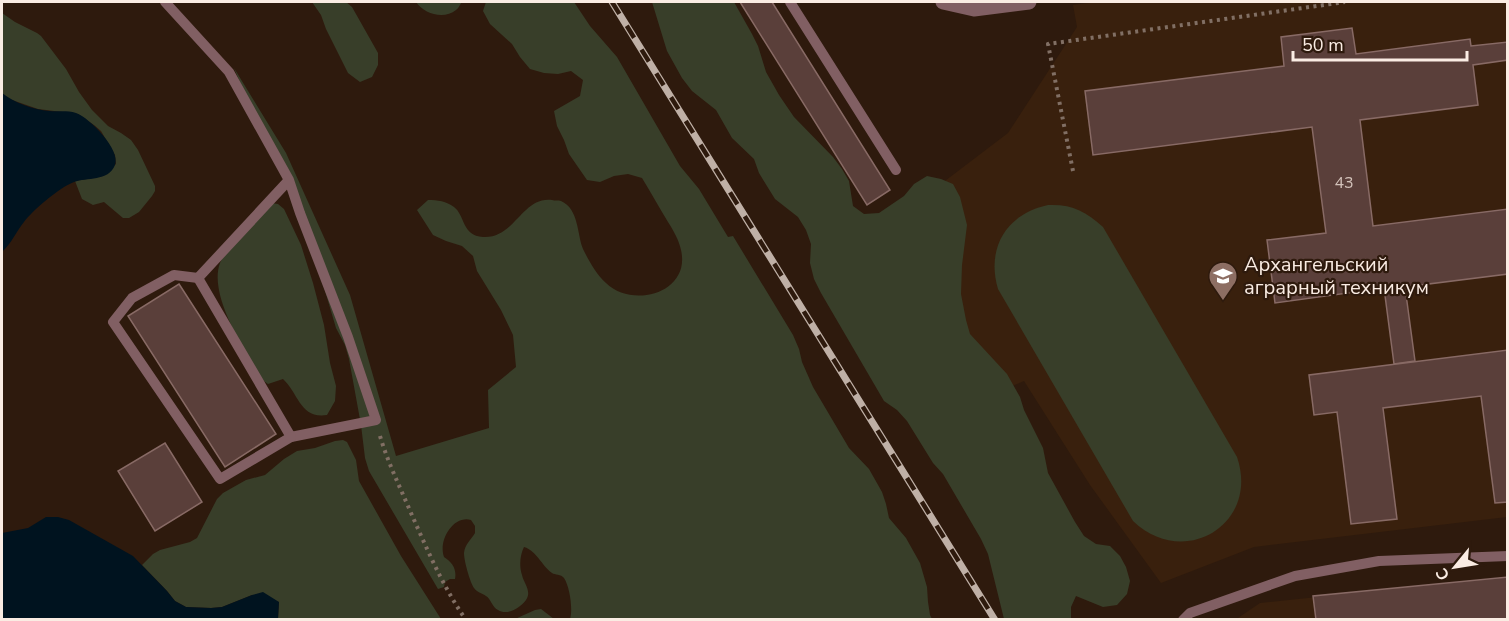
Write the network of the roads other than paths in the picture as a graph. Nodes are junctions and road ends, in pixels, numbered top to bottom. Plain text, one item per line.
1 (165, 2) edge
2 (790, 2) edge
3 (943, 2) edge
4 (1029, 2) edge
5 (974, 5) edge
6 (896, 170) dead end
7 (289, 180) junction
8 (198, 278) junction
9 (291, 436) junction
10 (1508, 556) edge
11 (1183, 620) edge

1 - 7 lane
2 - 6 lane
3 - 5 street
4 - 5 street
7 - 8 lane
7 - 9 lane
8 - 9 lane
8 - 9 lane
10 - 11 lane

